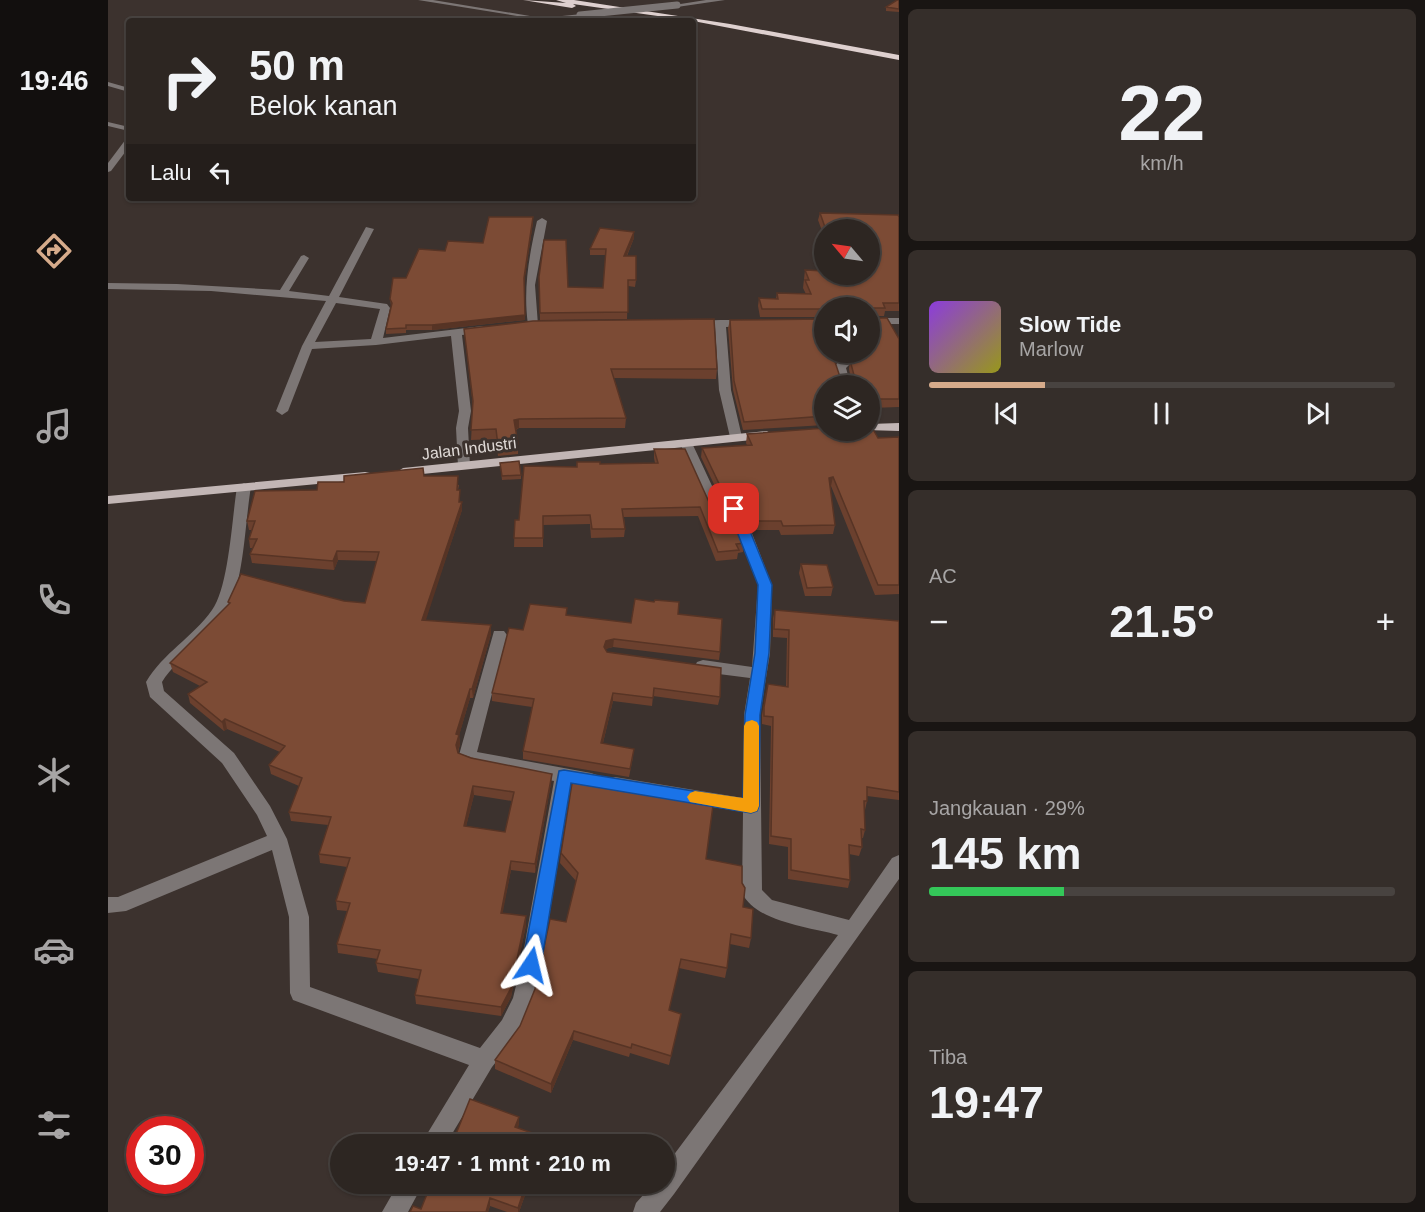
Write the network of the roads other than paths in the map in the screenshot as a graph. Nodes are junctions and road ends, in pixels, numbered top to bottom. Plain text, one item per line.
1 (421, 0) edge
2 (527, 0) edge
3 (560, 0) edge
4 (722, 0) edge
5 (517, 18) edge
6 (556, 18) edge
7 (650, 18) edge
8 (678, 18) edge
9 (696, 21) edge
10 (696, 26) edge
11 (898, 57) edge
12 (898, 63) edge
13 (108, 84) edge
14 (117, 87) junction
15 (126, 89) edge
16 (108, 90) edge
17 (108, 124) edge
18 (126, 128) edge
19 (126, 145) edge
20 (108, 169) edge
21 (543, 221) dead end
22 (369, 229) dead end
23 (304, 258) dead end
24 (108, 286) edge
25 (282, 295) junction
26 (332, 300) junction
27 (880, 321) edge
28 (898, 321) edge
29 (720, 323) junction
30 (767, 323) edge
31 (685, 324) edge
32 (517, 326) edge
33 (498, 328) edge
34 (456, 332) junction
35 (376, 342) junction
36 (308, 346) junction
37 (282, 411) dead end
38 (880, 427) edge
39 (898, 427) edge
40 (779, 434) edge
41 (736, 437) junction
42 (686, 443) junction
43 (464, 466) junction
44 (244, 488) junction
45 (108, 500) edge
46 (499, 635) dead end
47 (692, 664) edge
48 (759, 674) junction
49 (564, 776) junction
50 (751, 806) junction
51 (278, 839) junction
52 (898, 863) edge
53 (108, 905) edge
54 (853, 930) junction
55 (483, 1060) junction
56 (439, 1134) edge
57 (405, 1194) edge
58 (394, 1212) edge
59 (645, 1212) edge

1 - 5 street
2 - 7 highway
3 - 8 highway
4 - 6 street, bridge
9 - 11 highway
10 - 12 highway
13 - 14 street
14 - 15 street
14 - 16 street
17 - 18 street
19 - 20 street
21 - 32 street
22 - 26 street
23 - 25 street
24 - 25 street
25 - 26 street
26 - 35 street
26 - 36 street
27 - 28 street
29 - 30 street
29 - 31 street
29 - 41 street
33 - 34 street
34 - 35 street
34 - 43 street
35 - 36 street
36 - 37 street
38 - 39 main road
40 - 41 main road, Jalan Industri
41 - 42 main road, Jalan Industri
42 - 43 main road, Jalan Industri
42 - 48 street
43 - 44 main road, Jalan Industri
44 - 45 main road, Jalan Industri
44 - 51 street
46 - 49 street
47 - 48 street
48 - 50 street
49 - 50 street
49 - 55 street
50 - 54 street
51 - 53 street
51 - 55 street
52 - 54 street
54 - 59 street
55 - 56 street
57 - 58 street

